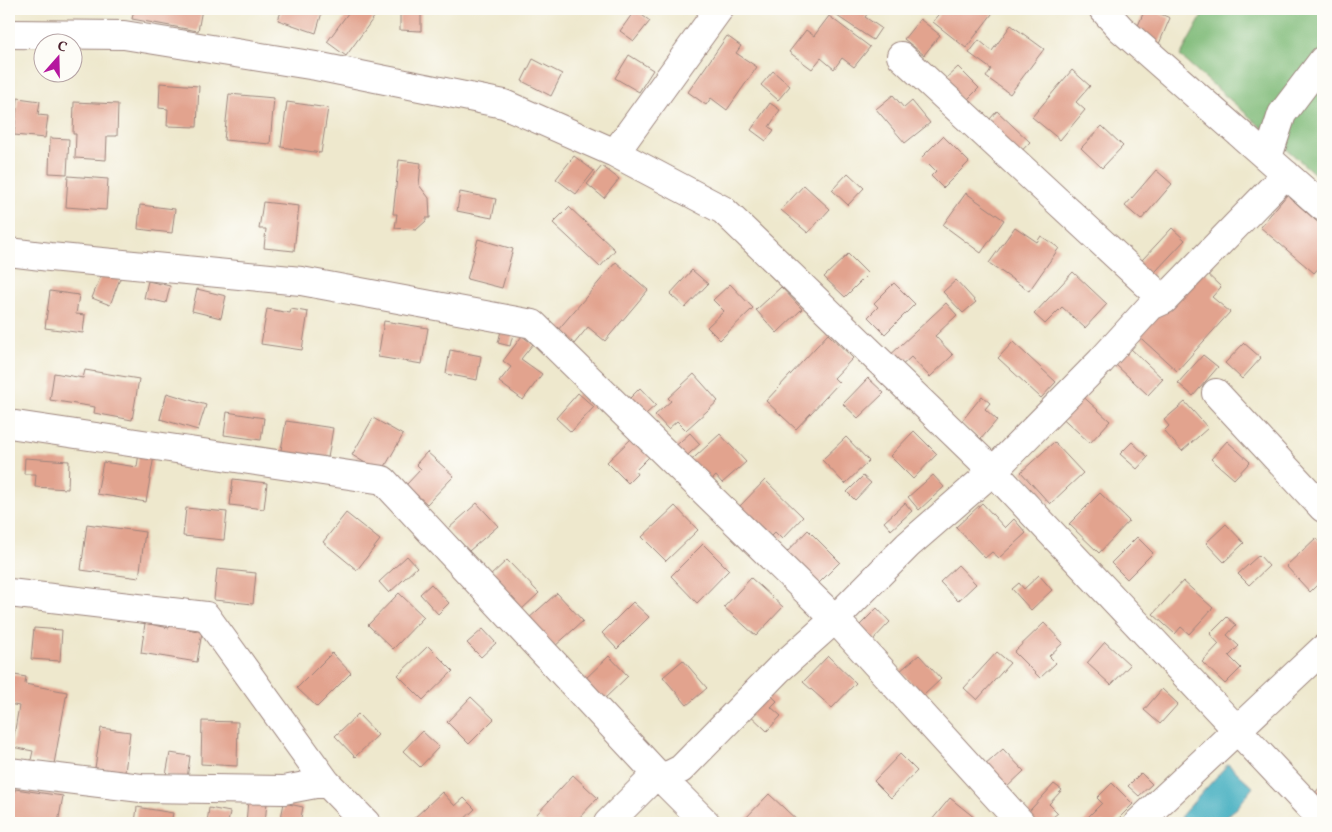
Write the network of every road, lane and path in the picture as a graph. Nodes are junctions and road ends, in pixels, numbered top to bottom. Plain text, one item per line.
1 (719, 9) edge
2 (1103, 9) edge
3 (1126, 19) edge
4 (9, 34) edge
5 (901, 56) dead end
6 (1323, 60) edge
7 (615, 153) junction
8 (1277, 166) junction
9 (1323, 207) edge
10 (9, 252) edge
11 (1164, 300) junction
12 (1216, 393) dead end
13 (9, 424) edge
14 (993, 471) junction
15 (1323, 508) edge
16 (9, 592) edge
17 (835, 619) junction
18 (1323, 650) edge
19 (1238, 730) junction
20 (9, 772) edge
21 (657, 774) junction
22 (326, 782) junction
23 (1323, 821) edge
24 (366, 823) edge
25 (608, 823) edge
26 (706, 823) edge
27 (1021, 823) edge
28 (1138, 823) edge

1 - 7 lane
2 - 3 lane
3 - 8 lane
4 - 7 lane
5 - 11 lane
6 - 8 lane
7 - 14 lane
8 - 9 lane
8 - 11 lane
10 - 17 lane
11 - 14 lane
12 - 15 lane
13 - 21 lane
14 - 17 lane
14 - 19 lane
16 - 22 lane
17 - 21 lane
17 - 27 lane
18 - 19 lane
19 - 23 lane
19 - 28 lane
20 - 22 lane
21 - 25 lane
21 - 26 lane
22 - 24 lane

